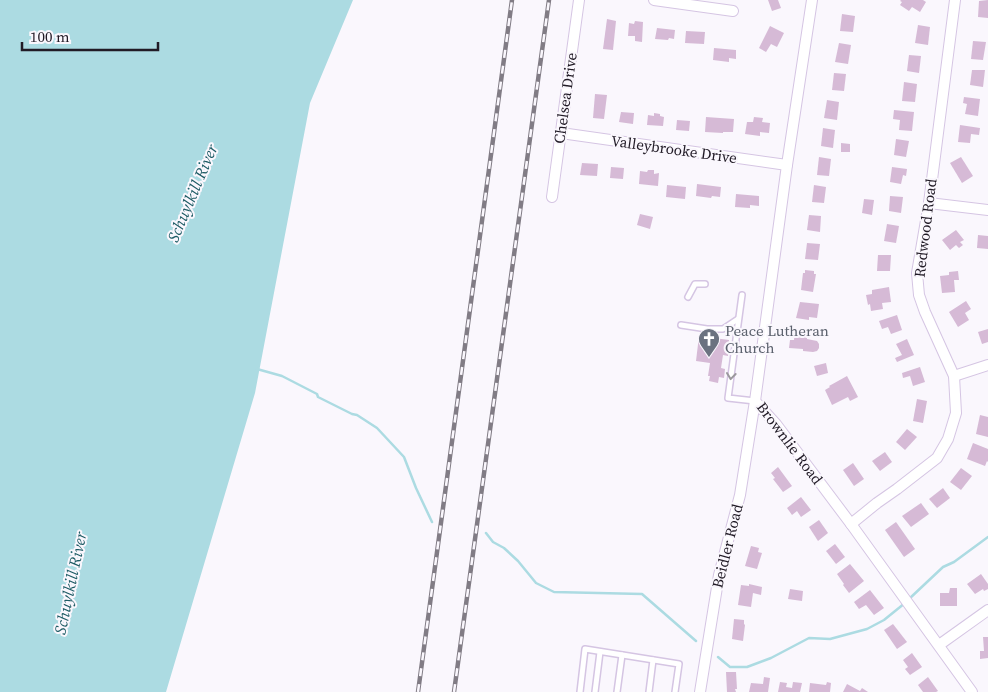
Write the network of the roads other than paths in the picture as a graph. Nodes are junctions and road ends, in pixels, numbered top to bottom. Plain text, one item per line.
1 (579, 0) edge
2 (654, 0) edge
3 (812, 0) edge
4 (955, 0) edge
5 (732, 12) dead end
6 (561, 134) junction
7 (788, 166) junction
8 (552, 197) dead end
9 (929, 203) junction
10 (988, 210) edge
11 (705, 284) dead end
12 (742, 294) dead end
13 (688, 297) dead end
14 (738, 319) junction
15 (681, 325) dead end
16 (988, 365) edge
17 (954, 376) junction
18 (755, 401) junction
19 (852, 524) junction
20 (988, 610) edge
21 (939, 645) junction
22 (600, 652) junction
23 (622, 655) junction
24 (653, 660) junction
25 (580, 692) edge
26 (595, 692) edge
27 (617, 692) edge
28 (649, 692) edge
29 (675, 692) edge
30 (700, 692) edge
31 (972, 692) edge

1 - 6 street, Chelsea Drive
2 - 5 street
3 - 7 street, Brownlie Road
4 - 9 street, Redwood Road
6 - 7 street, Valleybrooke Drive
6 - 8 street, Chelsea Drive
7 - 18 street, Brownlie Road
9 - 10 street
9 - 17 street, Redwood Road
11 - 13 lane
12 - 14 lane
14 - 15 lane
14 -> 18 lane
16 - 17 street
17 - 19 street, Redwood Road
18 - 19 street, Brownlie Road
18 - 30 street, Beidler Road
19 - 21 street, Brownlie Road
20 - 21 street
21 - 31 street, Brownlie Road
22 - 23 lane
22 - 25 lane
22 - 26 lane
23 - 24 lane
23 - 27 lane
24 - 28 lane
24 - 29 lane

